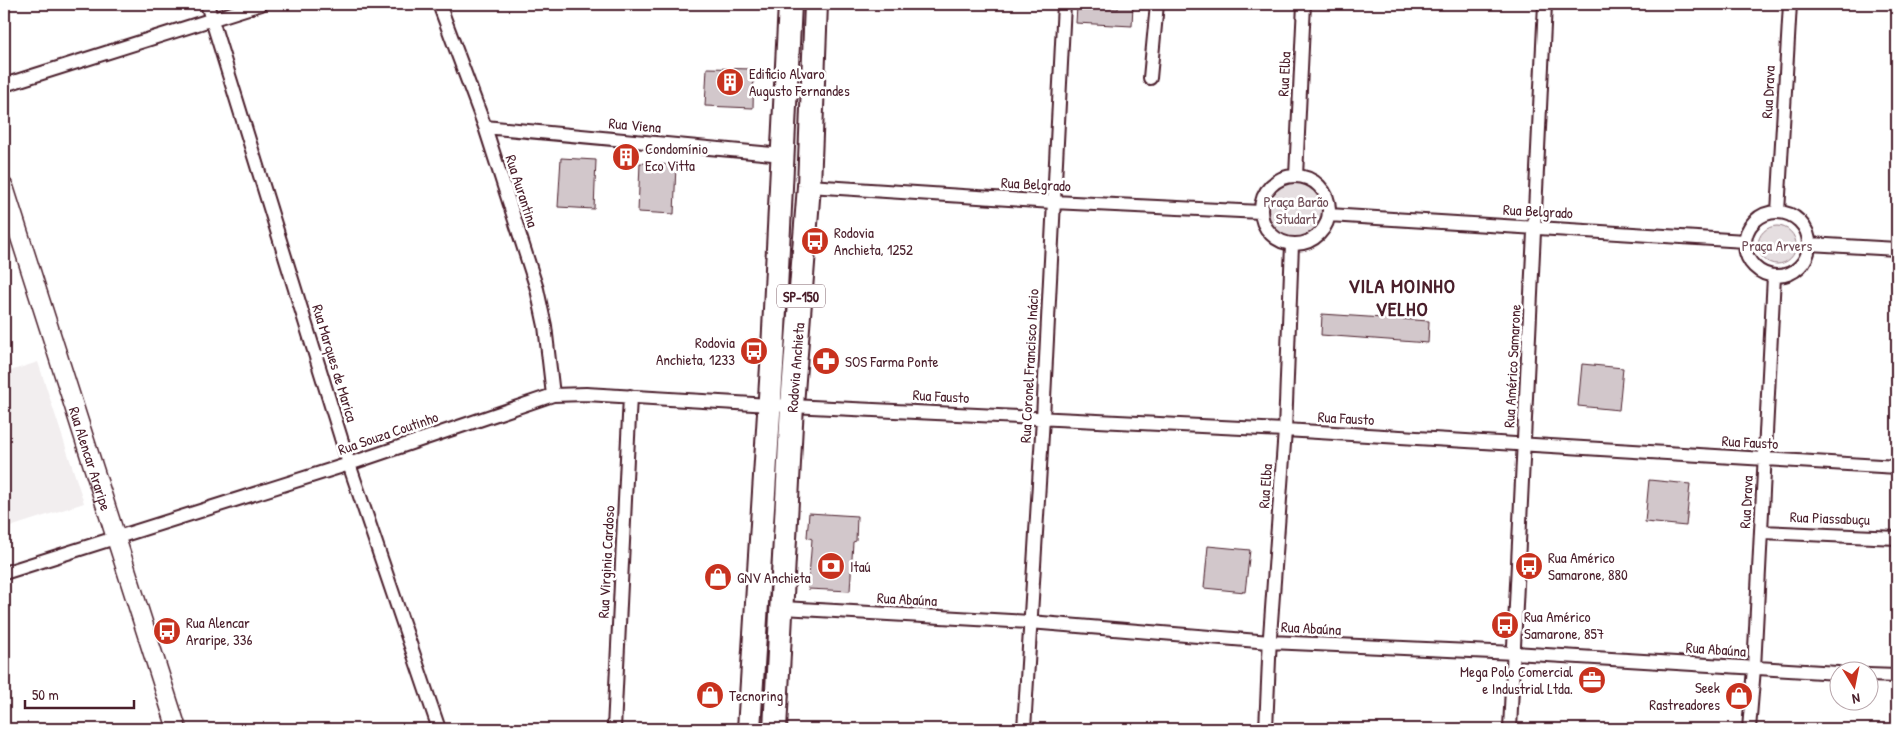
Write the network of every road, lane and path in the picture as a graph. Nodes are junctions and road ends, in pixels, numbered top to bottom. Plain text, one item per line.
1 (206, 4) edge
2 (261, 4) edge
3 (439, 4) edge
4 (790, 4) edge
5 (816, 4) edge
6 (1064, 4) edge
7 (1157, 4) edge
8 (1304, 4) edge
9 (1545, 4) edge
10 (1790, 4) edge
11 (212, 20) junction
12 (1150, 78) dead end
13 (4, 85) edge
14 (485, 127) junction
15 (783, 155) junction
16 (1296, 176) junction
17 (809, 186) junction
18 (4, 187) edge
19 (1053, 202) junction
20 (1261, 212) junction
21 (1778, 212) junction
22 (1330, 215) junction
23 (1534, 227) junction
24 (1745, 240) junction
25 (1292, 244) junction
26 (1809, 244) junction
27 (1897, 249) edge
28 (1774, 276) junction
29 (553, 394) junction
30 (630, 396) junction
31 (770, 405) junction
32 (792, 405) junction
33 (1043, 418) junction
34 (1285, 430) junction
35 (1524, 444) junction
36 (1765, 460) junction
37 (349, 464) junction
38 (1897, 467) edge
39 (1761, 532) junction
40 (115, 538) junction
41 (1897, 538) edge
42 (4, 573) edge
43 (783, 608) junction
44 (1030, 622) junction
45 (1270, 642) junction
46 (1514, 653) junction
47 (1754, 668) junction
48 (1828, 672) edge
49 (1878, 675) edge
50 (1897, 676) edge
51 (177, 729) edge
52 (438, 729) edge
53 (614, 729) edge
54 (749, 729) edge
55 (775, 729) edge
56 (1024, 729) edge
57 (1266, 729) edge
58 (1510, 729) edge
59 (1749, 729) edge

1 - 11 street, Rua Marques de Marica
2 - 11 street
3 - 14 street, Rua Aurantina
4 - 15 highway, Rodovia Anchieta / SP-150
5 - 17 highway, Rodovia Anchieta / SP-150
6 - 19 street, Rua Coronel Francisco Inácio
7 - 12 street
8 - 16 street, Rua Elba
9 - 23 street, Rua Américo Samarone
10 - 21 street, Rua Drava
11 - 13 street
11 - 37 street, Rua Marques de Marica
14 - 15 street, Rua Viena
14 - 29 street, Rua Aurantina
15 - 31 highway, Rodovia Anchieta / SP-150
16 - 20 street
16 - 22 street
17 - 19 street, Rua Belgrado
17 - 32 highway, Rodovia Anchieta / SP-150
18 - 40 street, Rua Alencar Araripe
19 - 20 street, Rua Belgrado
19 - 33 street, Rua Coronel Francisco Inácio
20 - 25 street
21 - 24 street
21 - 26 street
22 - 23 street, Rua Belgrado
22 - 25 street
23 - 24 street, Rua Belgrado
23 - 35 street, Rua Américo Samarone
24 - 28 street
25 - 34 street, Rua Elba
26 - 27 street
26 - 28 street
28 - 36 street, Rua Drava
29 - 30 street, Rua Souza Coutinho
29 - 37 street, Rua Souza Coutinho
30 - 31 street, Rua Souza Coutinho
30 - 53 street, Rua Virginia Cardoso
31 - 32 street, Rua Souza Coutinho
31 - 54 highway, Rodovia Anchieta / SP-150
32 - 33 street, Rua Fausto
32 - 43 highway, Rodovia Anchieta / SP-150
33 - 34 street, Rua Fausto
33 - 44 street, Rua Coronel Francisco Inácio
34 - 35 street, Rua Fausto
34 - 45 street, Rua Elba
35 - 36 street, Rua Fausto
35 - 46 street, Rua Américo Samarone
36 - 38 street, Rua Fausto
36 - 39 street, Rua Drava
37 - 40 street, Rua Souza Coutinho
37 - 52 street, Rua Marques de Marica
39 - 41 street, Rua Piassabuçu
39 - 47 street, Rua Drava
40 - 42 street, Rua Souza Coutinho
40 - 51 street, Rua Alencar Araripe
43 - 44 street, Rua Abaúna
43 - 55 highway, Rodovia Anchieta / SP-150
44 - 45 street, Rua Abaúna
44 - 56 street, Rua Coronel Francisco Inácio
45 - 46 street, Rua Abaúna
45 - 57 street, Rua Elba
46 - 47 street, Rua Abaúna
46 - 58 street, Rua Américo Samarone
47 - 48 street, Rua Abaúna
47 - 59 street, Rua Drava
49 - 50 street

